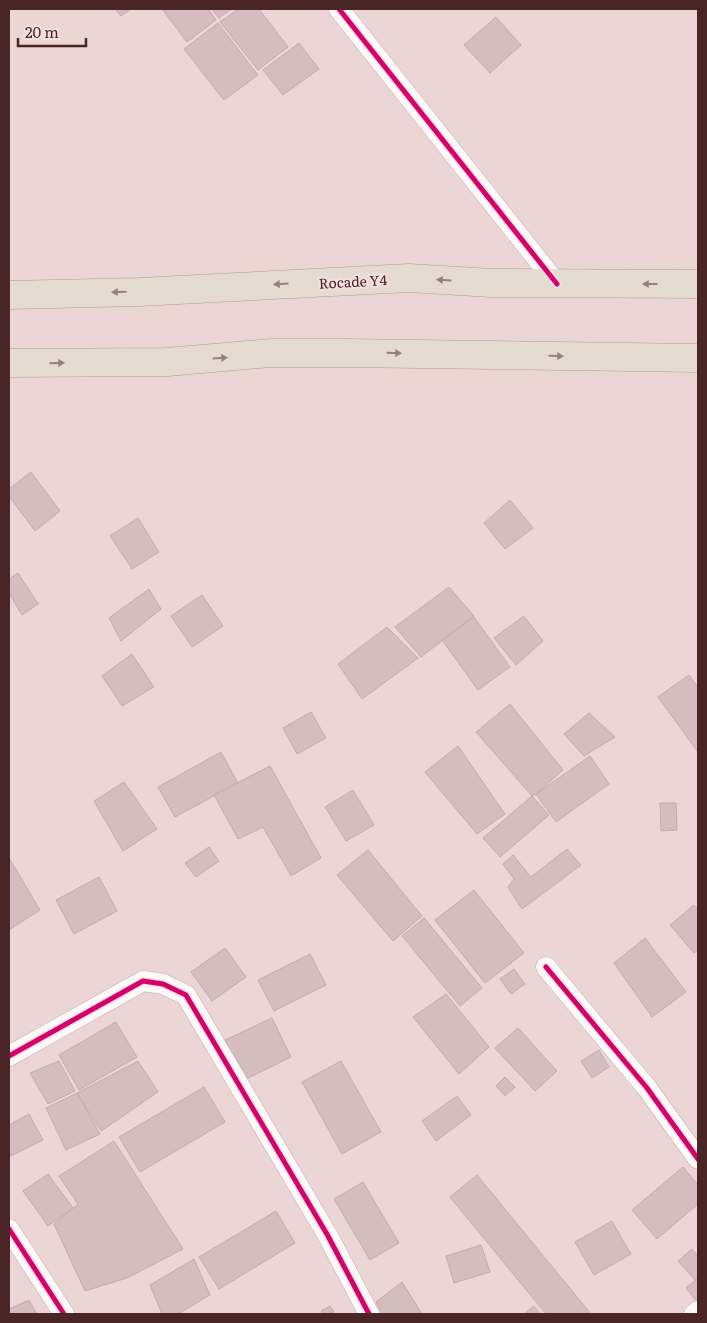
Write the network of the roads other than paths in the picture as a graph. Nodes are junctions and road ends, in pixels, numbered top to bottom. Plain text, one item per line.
1 (339, 9) edge
2 (557, 284) junction
3 (698, 284) edge
4 (9, 295) edge
5 (698, 358) edge
6 (9, 363) edge
7 (546, 967) dead end
8 (9, 1056) edge
9 (698, 1159) edge
10 (9, 1229) edge
11 (698, 1311) edge
12 (64, 1314) edge
13 (369, 1314) edge
14 (694, 1314) edge

1 - 2 street
3 -> 2 highway, Rocade Y4
2 -> 4 highway, Rocade Y4
6 -> 5 highway
7 - 9 street
8 - 13 street
10 - 12 street
11 - 14 street

